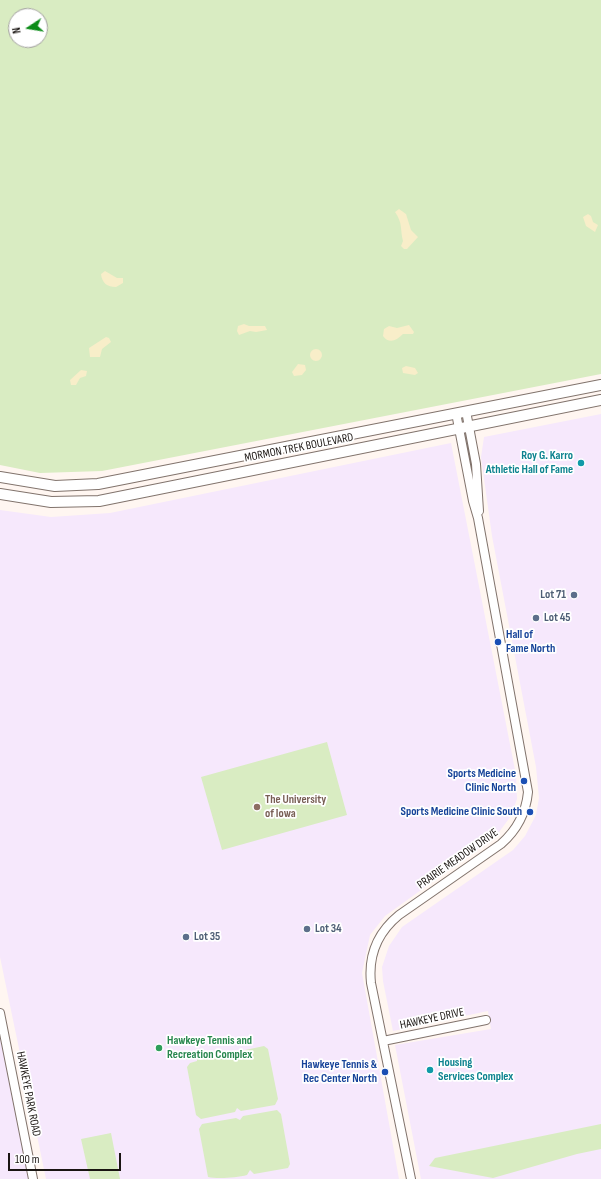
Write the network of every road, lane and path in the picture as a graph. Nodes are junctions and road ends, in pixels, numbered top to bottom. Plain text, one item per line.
1 (601, 385) edge
2 (601, 400) edge
3 (466, 411) junction
4 (456, 414) junction
5 (469, 426) junction
6 (459, 428) junction
7 (0, 478) edge
8 (0, 494) edge
9 (478, 518) junction
10 (0, 1013) edge
11 (486, 1020) dead end
12 (383, 1041) junction
13 (33, 1179) edge
14 (411, 1179) edge

1 - 3 main road, MORMON TREK BOULEVARD
2 - 5 main road, MORMON TREK BOULEVARD
3 - 4 main road, MORMON TREK BOULEVARD
3 - 5 street, PRAIRIE MEADOW DRIVE
4 - 6 street, PRAIRIE MEADOW DRIVE
4 - 7 main road, MORMON TREK BOULEVARD
5 - 6 main road, MORMON TREK BOULEVARD
5 - 9 street, PRAIRIE MEADOW DRIVE
6 - 8 main road, MORMON TREK BOULEVARD
6 - 9 street, PRAIRIE MEADOW DRIVE
9 - 12 street, PRAIRIE MEADOW DRIVE
10 - 13 street, HAWKEYE PARK ROAD
11 - 12 street, HAWKEYE DRIVE
12 - 14 street, PRAIRIE MEADOW DRIVE

